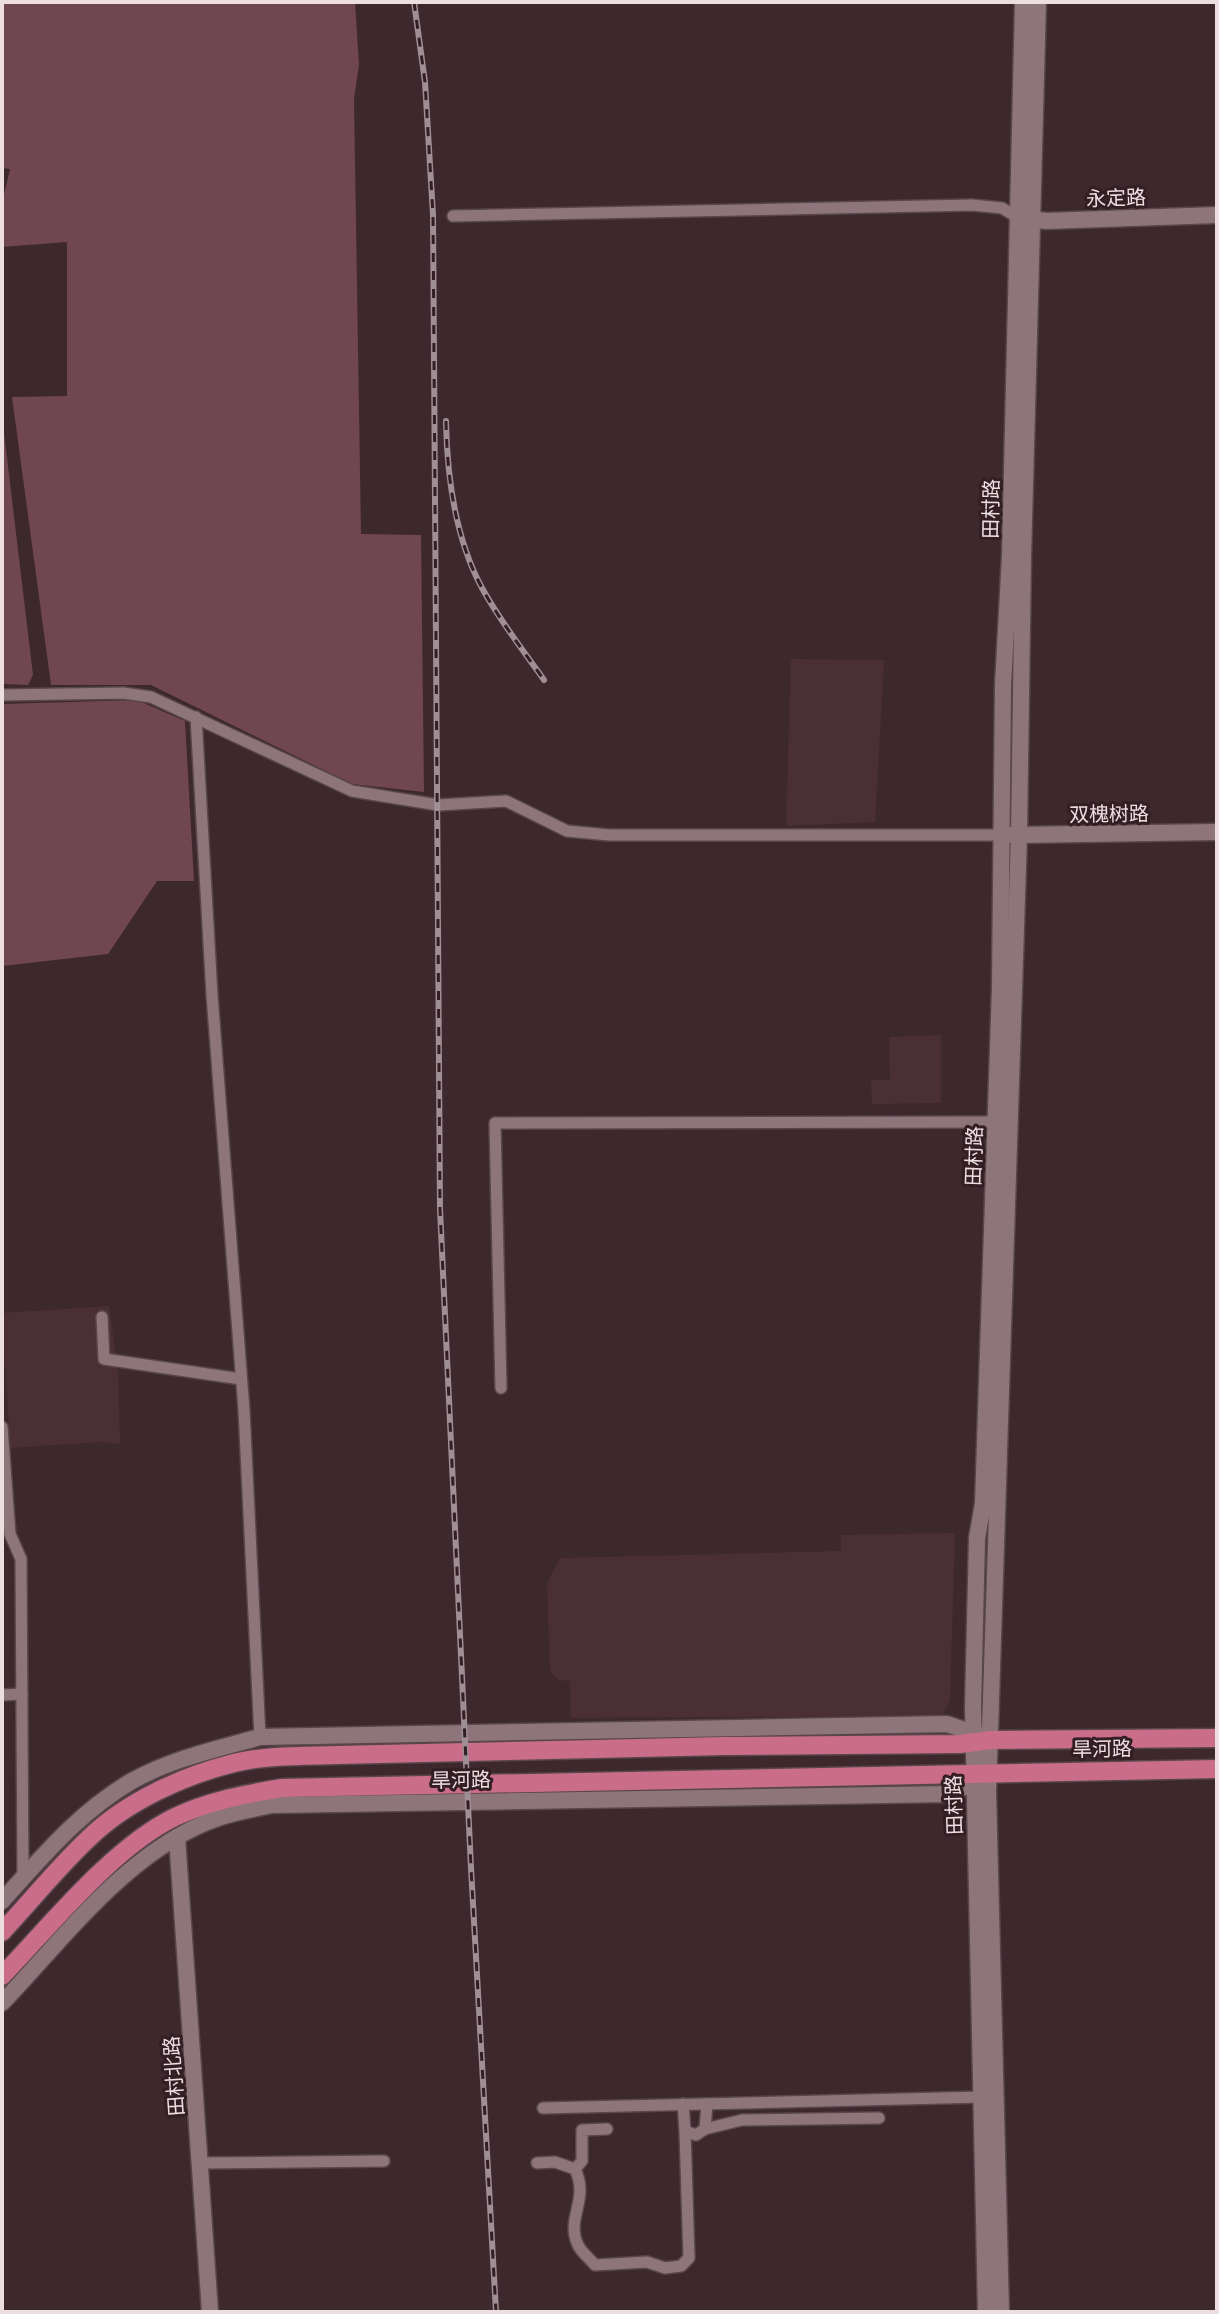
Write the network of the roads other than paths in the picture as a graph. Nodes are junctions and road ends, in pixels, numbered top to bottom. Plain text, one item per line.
1 (1023, 2) edge
2 (1038, 2) edge
3 (1217, 215) edge
4 (453, 216) dead end
5 (1025, 219) junction
6 (2, 695) edge
7 (196, 717) junction
8 (1217, 832) edge
9 (1010, 835) junction
10 (996, 1122) junction
11 (102, 1317) dead end
12 (241, 1379) junction
13 (501, 1388) dead end
14 (2, 1427) edge
15 (22, 1694) junction
16 (2, 1695) edge
17 (735, 1728) junction
18 (260, 1737) junction
19 (979, 1738) junction
20 (1217, 1738) edge
21 (816, 1746) junction
22 (1217, 1769) edge
23 (805, 1777) junction
24 (978, 1777) junction
25 (726, 1797) junction
26 (177, 1837) junction
27 (23, 1879) junction
28 (2, 1901) edge
29 (2, 1932) edge
30 (40, 1964) junction
31 (2, 1976) edge
32 (2, 1989) edge
33 (2, 2003) edge
34 (982, 2097) junction
35 (683, 2104) junction
36 (707, 2104) junction
37 (543, 2108) dead end
38 (879, 2118) dead end
39 (607, 2129) dead end
40 (705, 2129) junction
41 (685, 2131) junction
42 (384, 2161) dead end
43 (200, 2163) junction
44 (537, 2163) dead end
45 (575, 2169) junction
46 (210, 2312) edge
47 (986, 2312) edge
48 (1001, 2312) edge

1 - 5 main road, 田村路
2 - 5 main road, 田村路
3 - 5 main road, 永定路
4 - 5 street
5 - 9 main road, 田村路
6 - 7 street
7 - 9 street
7 - 12 street
8 - 9 main road, 双槐树路
9 - 10 main road, 田村路
9 - 19 main road, 田村路
10 - 13 street
10 - 19 main road, 田村路
11 - 12 street
12 - 18 street
14 - 15 street
15 - 16 street
15 - 27 street
17 - 18 main road, 旱河路
17 - 19 main road, 旱河路
17 - 21 main road
18 - 27 main road, 旱河路
19 - 20 main road, 旱河路
19 - 21 main road, 旱河路
19 - 24 main road, 田村路
21 - 29 main road, 旱河路
22 - 24 main road, 旱河路
23 - 24 main road, 旱河路
23 - 25 main road
23 - 31 main road, 旱河路
24 - 25 main road, 旱河路
24 - 34 main road, 田村路
24 - 48 main road, 田村路
25 - 26 main road, 旱河路
26 - 30 main road, 旱河路
26 - 43 main road, 田村北路
27 - 28 main road, 旱河路
30 - 32 main road
30 - 33 main road, 旱河路
34 - 36 street
34 - 47 main road, 田村路
35 - 36 street
35 - 37 street
35 - 41 street
36 - 40 street
38 - 40 street
39 - 45 street
40 - 41 street
41 - 45 street
42 - 43 street
43 - 46 main road, 田村北路
44 - 45 street

